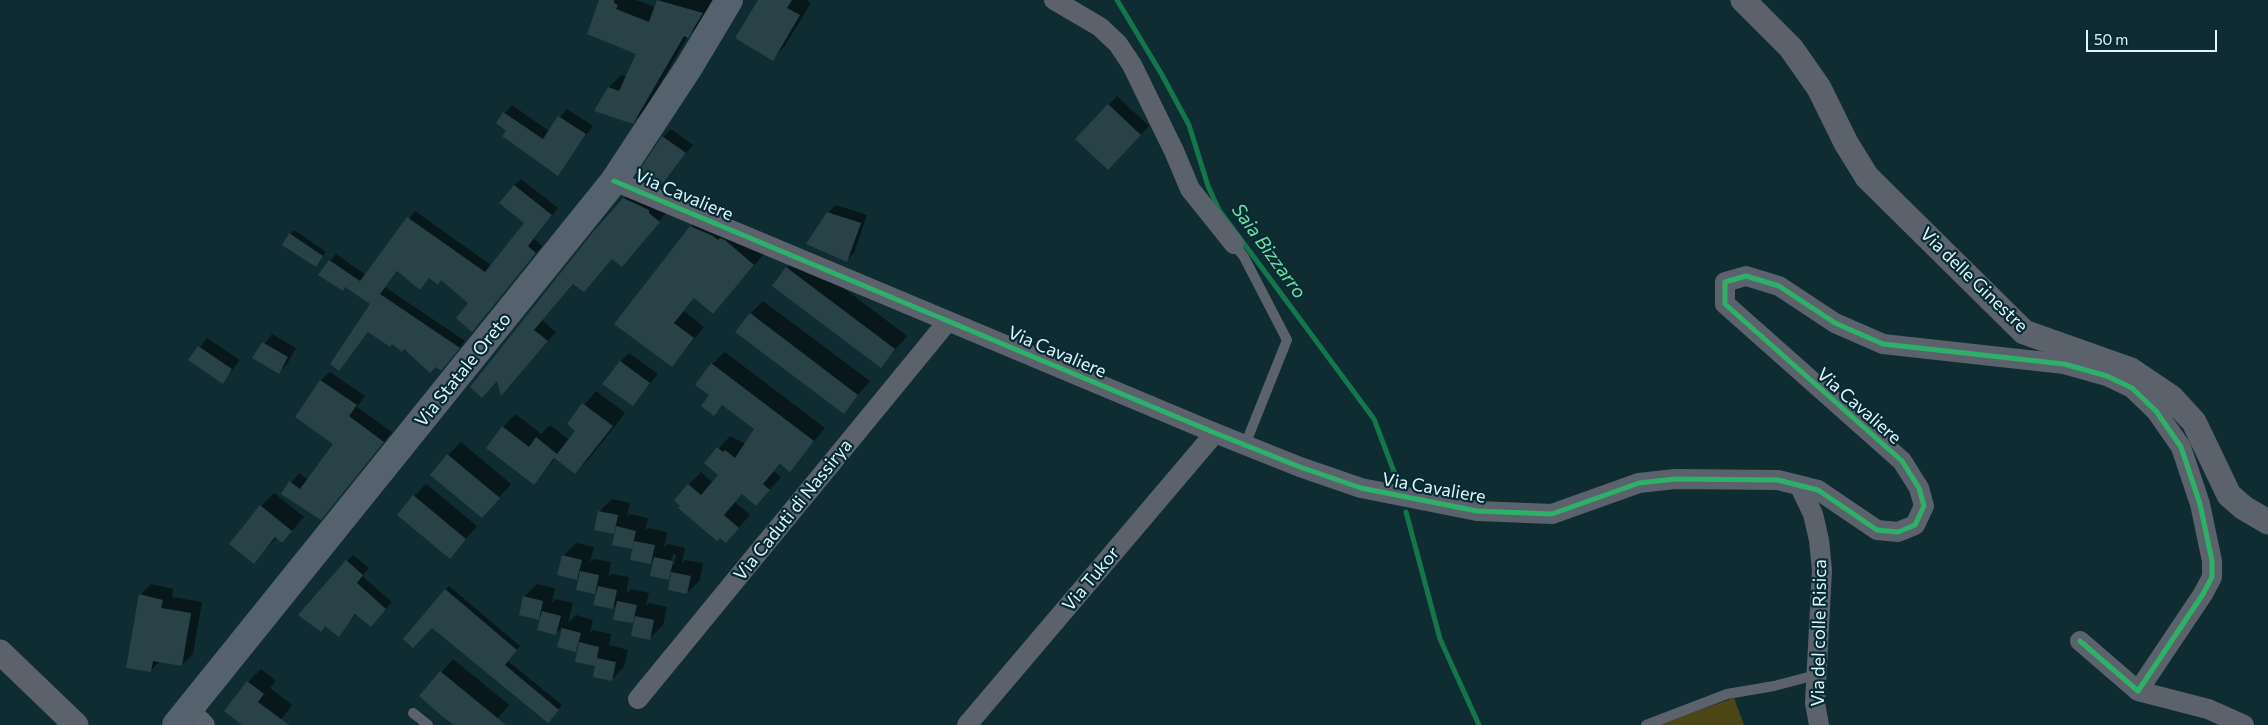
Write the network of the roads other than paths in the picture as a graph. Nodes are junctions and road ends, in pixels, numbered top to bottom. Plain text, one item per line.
1 (729, 0) edge
2 (1054, 0) edge
3 (1742, 0) edge
4 (614, 181) junction
5 (1234, 244) joint
6 (948, 321) junction
7 (1215, 433) junction
8 (1244, 445) junction
9 (1799, 485) junction
10 (2268, 522) edge
11 (2080, 641) dead end
12 (0, 652) edge
13 (1816, 675) junction
14 (2138, 691) junction
15 (638, 699) dead end
16 (413, 713) dead end
17 (190, 719) edge
18 (73, 723) edge
19 (428, 725) edge
20 (967, 725) edge
21 (1646, 725) edge
22 (1819, 725) edge
23 (2244, 725) edge

1 - 4 main road, Via Statale Oreto
2 - 5 street
3 - 10 street, Via delle Ginestre
4 - 6 street, Via Cavaliere
4 - 17 main road, Via Statale Oreto
5 - 8 lane
6 - 7 street, Via Cavaliere
6 - 15 street, Via Caduti di Nassirya
7 - 8 street, Via Cavaliere
7 - 20 street, Via Tukor
8 - 9 street, Via Cavaliere
9 - 13 street, Via del colle Risica
9 - 14 street, Via Cavaliere
11 - 14 street
12 - 18 street
13 - 21 lane
13 - 22 street, Via del colle Risica
14 - 23 street
16 - 19 lane

